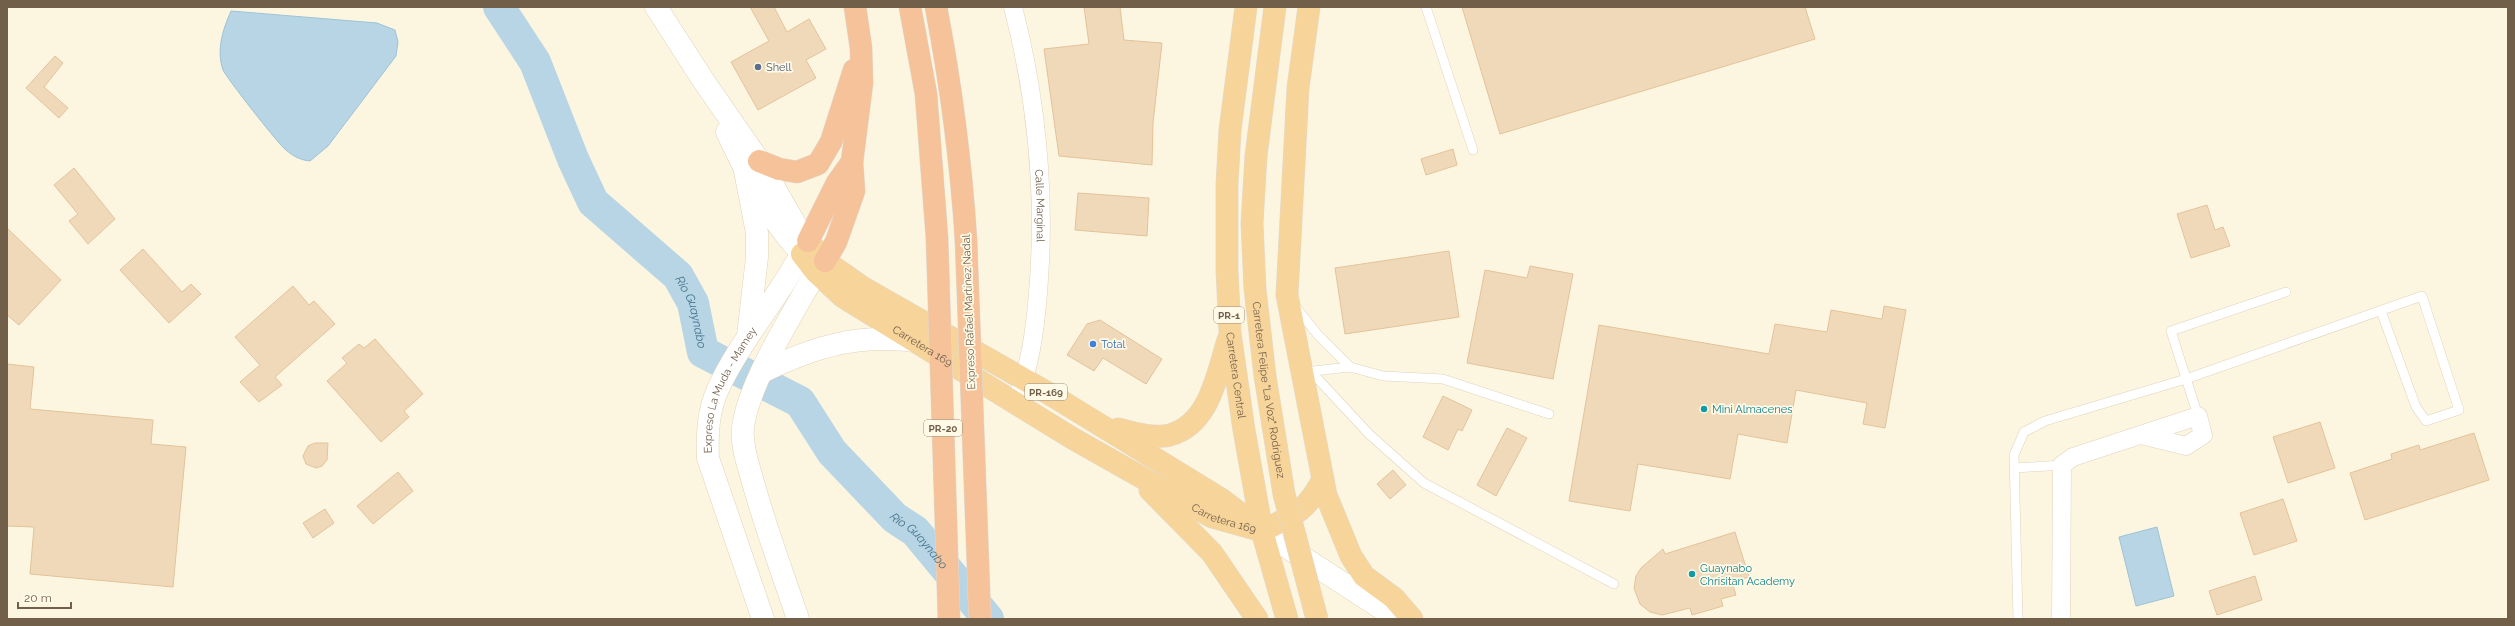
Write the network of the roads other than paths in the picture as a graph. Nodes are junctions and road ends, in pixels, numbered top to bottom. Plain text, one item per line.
1 (656, 7) edge
2 (855, 7) edge
3 (910, 7) edge
4 (936, 7) edge
5 (1013, 7) edge
6 (1246, 7) edge
7 (1275, 7) edge
8 (1310, 7) edge
9 (1426, 7) edge
10 (861, 48) junction
11 (1473, 150) dead end
12 (852, 162) junction
13 (752, 166) junction
14 (805, 248) junction
15 (820, 266) junction
16 (2286, 292) dead end
17 (1287, 295) junction
18 (2381, 311) junction
19 (1230, 333) junction
20 (748, 339) junction
21 (916, 341) junction
22 (1350, 368) junction
23 (762, 372) junction
24 (1301, 372) junction
25 (1025, 380) junction
26 (2186, 380) junction
27 (1015, 403) junction
28 (1548, 414) dead end
29 (2198, 416) junction
30 (1100, 424) junction
31 (2140, 435) junction
32 (2062, 465) junction
33 (2015, 468) junction
34 (1136, 474) junction
35 (1323, 479) junction
36 (1262, 531) junction
37 (1614, 584) dead end
38 (763, 619) edge
39 (798, 619) edge
40 (949, 619) edge
41 (980, 619) edge
42 (1257, 619) edge
43 (1287, 619) edge
44 (1317, 619) edge
45 (1398, 619) edge
46 (1412, 619) edge
47 (2018, 619) edge
48 (2061, 619) edge

1 - 13 main road, Carretera 169 / PR-169
2 - 10 highway
3 - 40 highway, PR-20, bridge
4 - 41 highway, Expreso Rafael Martínez Nadal / PR-20, bridge
5 - 25 street, Calle Marginal
6 - 19 highway, Carretera Central / PR-1
7 - 44 highway, Carretera Felipe "La Voz" Rodríguez / PR-1, bridge
8 - 17 highway
9 - 11 lane
10 - 12 highway
10 - 13 highway
12 - 14 highway
12 - 15 highway
13 - 14 main road, Carretera 169 / PR-169
13 - 20 main road
14 - 15 highway, Carretera 169 / PR-169
14 - 20 main road, Expreso La Muda - Mamey
15 - 21 highway, Carretera 169 / PR-169
15 - 23 main road, Expreso La Muda - Mamey
15 - 25 highway, Carretera 169 / PR-169
16 - 26 lane
17 - 22 lane
17 - 24 highway
18 - 18 lane
18 - 26 lane
19 - 30 highway
19 - 36 highway, Carretera Central / PR-1
20 - 38 main road, Expreso La Muda - Mamey
21 - 23 main road
21 - 27 highway, Carretera 169 / PR-169
22 - 24 lane
22 - 28 lane
23 - 39 main road, Expreso La Muda - Mamey
24 - 35 highway
24 - 37 lane
25 - 27 street, Calle Marginal
25 - 30 highway, Carretera 169 / PR-169
26 - 29 lane
26 - 33 lane
27 - 34 highway, Carretera 169 / PR-169
29 - 31 street
29 - 31 street
30 - 36 highway, Carretera 169 / PR-169
31 - 32 street
32 - 33 lane
32 - 48 street
33 - 47 lane
34 - 36 highway, Carretera 169 / PR-169
34 - 42 highway
35 - 36 highway
35 - 46 highway
36 - 43 highway, Carretera Central / PR-1
36 - 45 main road

